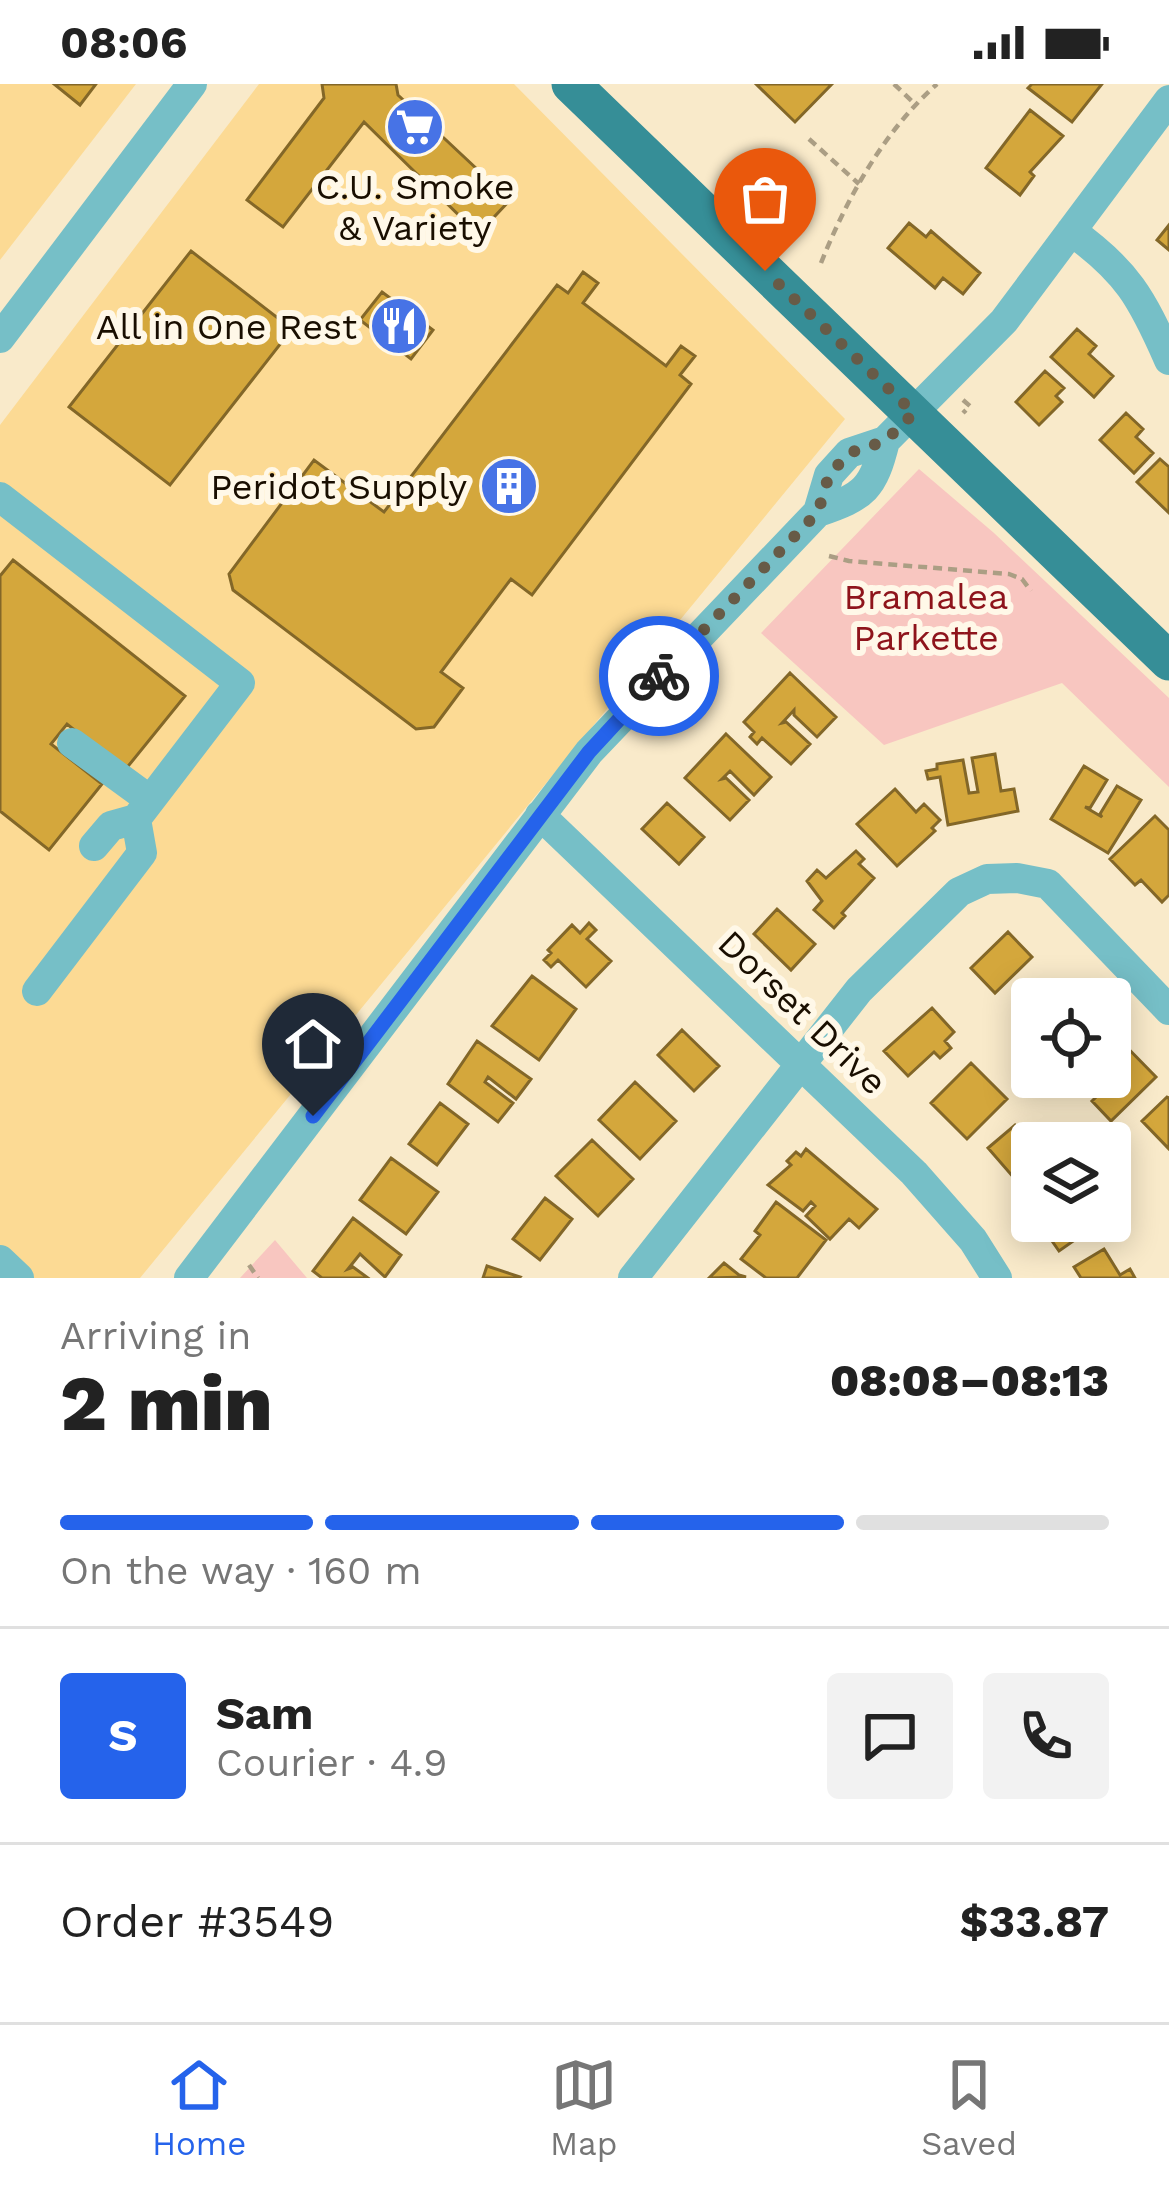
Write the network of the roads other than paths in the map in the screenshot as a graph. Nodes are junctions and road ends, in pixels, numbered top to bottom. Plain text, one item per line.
1 (192, 84) edge
2 (571, 84) edge
3 (1169, 100) edge
4 (1071, 231) junction
5 (0, 338) edge
6 (1169, 360) edge
7 (899, 427) junction
8 (0, 497) edge
9 (1169, 661) edge
10 (72, 743) dead end
11 (143, 809) junction
12 (540, 815) junction
13 (94, 846) dead end
14 (37, 991) dead end
15 (1169, 1010) edge
16 (799, 1063) junction
17 (0, 1260) edge
18 (19, 1278) edge
19 (190, 1278) edge
20 (633, 1278) edge
21 (997, 1278) edge

1 - 5 street
2 - 7 main road
3 - 4 street
4 - 6 street
4 - 7 street
7 - 9 main road
7 - 12 street
8 - 11 street
10 - 11 street
11 - 13 street
11 - 14 street
12 - 16 street, Dorset Drive
12 - 19 street
15 - 16 street
16 - 20 street
16 - 21 street, Dorset Drive
17 - 18 street

